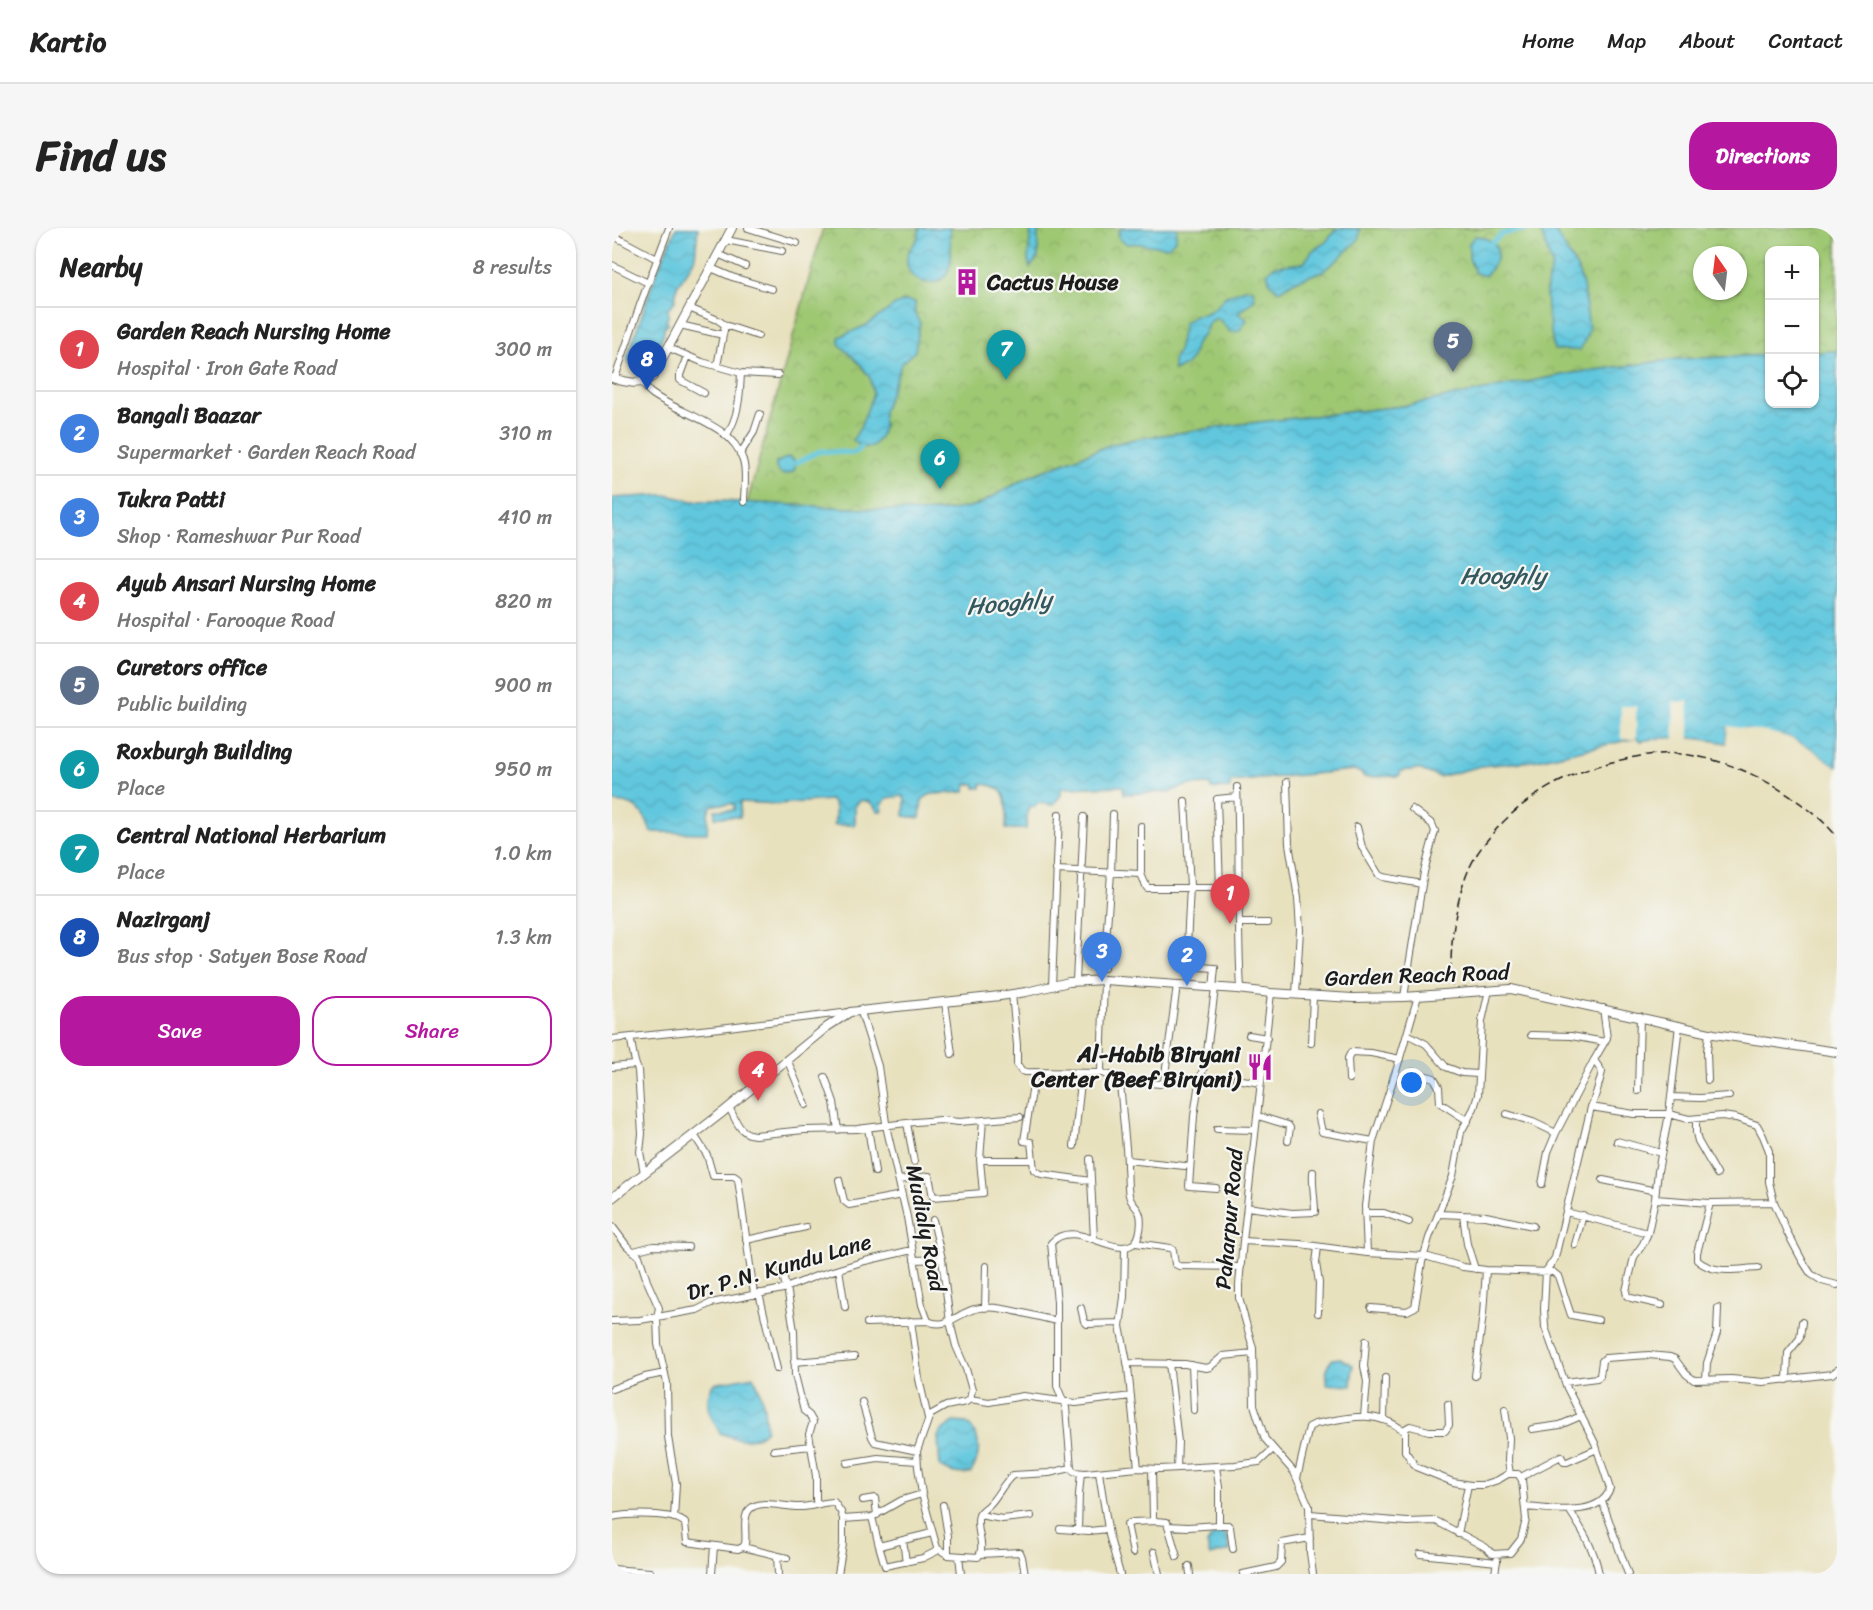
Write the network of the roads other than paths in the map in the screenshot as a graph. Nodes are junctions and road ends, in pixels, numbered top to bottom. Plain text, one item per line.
1 (669, 228) edge
2 (732, 228) edge
3 (748, 228) edge
4 (612, 235) edge
5 (726, 240) junction
6 (797, 243) dead end
7 (782, 251) dead end
8 (718, 254) junction
9 (657, 259) junction
10 (612, 265) edge
11 (745, 266) dead end
12 (711, 268) junction
13 (648, 283) junction
14 (772, 289) dead end
15 (689, 308) junction
16 (680, 325) junction
17 (725, 325) junction
18 (723, 335) junction
19 (758, 336) dead end
20 (669, 348) junction
21 (687, 356) junction
22 (717, 366) junction
23 (741, 373) junction
24 (778, 375) dead end
25 (614, 378) edge
26 (642, 383) junction
27 (704, 393) dead end
28 (760, 414) dead end
29 (726, 436) junction
30 (741, 454) junction
31 (744, 502) dead end
32 (1287, 782) dead end
33 (1237, 787) dead end
34 (1237, 798) junction
35 (1185, 801) dead end
36 (1412, 809) dead end
37 (1059, 814) dead end
38 (1113, 814) dead end
39 (1084, 818) dead end
40 (1141, 826) dead end
41 (1357, 827) dead end
42 (1056, 870) junction
43 (1081, 870) junction
44 (1111, 873) junction
45 (1141, 874) junction
46 (1422, 884) junction
47 (1240, 888) junction
48 (1189, 889) junction
49 (1220, 889) junction
50 (1239, 923) junction
51 (1268, 923) dead end
52 (1104, 968) dead end
53 (1104, 980) junction
54 (1076, 981) junction
55 (1178, 985) junction
56 (1052, 986) junction
57 (1214, 988) junction
58 (1241, 989) junction
59 (1489, 990) junction
60 (1271, 993) junction
61 (1012, 994) junction
62 (1296, 994) junction
63 (1313, 996) junction
64 (1418, 996) junction
65 (1404, 997) junction
66 (945, 1002) junction
67 (1603, 1008) junction
68 (860, 1009) junction
69 (850, 1012) junction
70 (1640, 1016) junction
71 (1679, 1025) junction
72 (1708, 1032) junction
73 (1407, 1034) junction
74 (1249, 1035) dead end
75 (1531, 1035) dead end
76 (630, 1037) junction
77 (1267, 1038) junction
78 (612, 1039) edge
79 (1605, 1042) junction
80 (1311, 1043) dead end
81 (1837, 1052) edge
82 (952, 1054) dead end
83 (787, 1059) junction
84 (1400, 1059) junction
85 (1594, 1060) junction
86 (635, 1065) junction
87 (612, 1067) edge
88 (1035, 1072) junction
89 (1082, 1072) junction
90 (1413, 1072) dead end
91 (1102, 1073) junction
92 (1478, 1074) junction
93 (825, 1077) dead end
94 (1349, 1078) dead end
95 (1236, 1079) dead end
96 (1119, 1080) junction
97 (1708, 1080) dead end
98 (1261, 1083) junction
99 (1638, 1091) dead end
100 (1729, 1096) dead end
101 (1671, 1097) junction
102 (806, 1105) dead end
103 (729, 1107) junction
104 (1591, 1107) junction
105 (1318, 1114) dead end
106 (1507, 1114) dead end
107 (1670, 1114) junction
108 (1258, 1116) junction
109 (1020, 1117) dead end
110 (1696, 1119) junction
111 (983, 1120) junction
112 (1468, 1121) junction
113 (907, 1123) junction
114 (886, 1126) junction
115 (868, 1128) junction
116 (1217, 1129) dead end
117 (838, 1130) junction
118 (1255, 1130) junction
119 (1556, 1133) junction
120 (694, 1134) junction
121 (1617, 1140) dead end
122 (1288, 1141) dead end
123 (1373, 1141) junction
124 (1074, 1146) dead end
125 (1661, 1153) junction
126 (1089, 1159) dead end
127 (980, 1160) junction
128 (1031, 1160) junction
129 (1127, 1160) junction
130 (914, 1162) dead end
131 (1185, 1166) dead end
132 (875, 1172) dead end
133 (1313, 1172) dead end
134 (644, 1173) junction
135 (1717, 1174) dead end
136 (839, 1180) dead end
137 (899, 1180) junction
138 (1603, 1180) dead end
139 (1091, 1181) junction
140 (1542, 1184) dead end
141 (1216, 1188) dead end
142 (1656, 1191) junction
143 (902, 1195) junction
144 (612, 1198) edge
145 (1655, 1199) junction
146 (1774, 1202) junction
147 (1710, 1203) junction
148 (1247, 1207) junction
149 (1566, 1212) junction
150 (1365, 1213) junction
151 (1439, 1214) junction
152 (1464, 1215) junction
153 (1583, 1215) junction
154 (933, 1220) dead end
155 (1409, 1222) dead end
156 (612, 1226) edge
157 (1533, 1226) dead end
158 (806, 1227) dead end
159 (1648, 1233) junction
160 (1094, 1239) junction
161 (746, 1240) junction
162 (1243, 1241) junction
163 (1136, 1243) junction
164 (1575, 1245) dead end
165 (1125, 1246) junction
166 (688, 1247) dead end
167 (1318, 1247) junction
168 (634, 1251) junction
169 (912, 1251) junction
170 (1367, 1253) junction
171 (1425, 1256) junction
172 (942, 1259) junction
173 (914, 1260) junction
174 (986, 1266) dead end
175 (1241, 1268) junction
176 (1758, 1268) dead end
177 (839, 1269) junction
178 (1475, 1269) junction
179 (782, 1270) dead end
180 (1486, 1270) junction
181 (1546, 1271) junction
182 (1837, 1286) edge
183 (787, 1287) junction
184 (757, 1293) junction
185 (1662, 1305) dead end
186 (845, 1307) dead end
187 (985, 1308) junction
188 (1081, 1308) dead end
189 (1371, 1308) dead end
190 (1718, 1308) dead end
191 (1318, 1313) dead end
192 (657, 1317) junction
193 (1598, 1320) dead end
194 (612, 1321) edge
195 (911, 1321) junction
196 (927, 1321) junction
197 (1057, 1321) junction
198 (950, 1322) junction
199 (1802, 1322) dead end
200 (867, 1323) dead end
201 (1120, 1323) junction
202 (1366, 1341) dead end
203 (1253, 1353) junction
204 (854, 1357) dead end
205 (794, 1362) junction
206 (1169, 1363) junction
207 (1127, 1364) junction
208 (1192, 1365) junction
209 (777, 1369) dead end
210 (1837, 1370) edge
211 (665, 1373) junction
212 (1475, 1376) dead end
213 (1385, 1378) dead end
214 (1706, 1379) junction
215 (1787, 1380) junction
216 (1565, 1382) junction
217 (612, 1389) edge
218 (1131, 1396) junction
219 (970, 1399) junction
220 (1063, 1401) junction
221 (862, 1402) dead end
222 (1448, 1404) dead end
223 (1505, 1409) dead end
224 (1194, 1410) dead end
225 (1364, 1416) junction
226 (1581, 1416) junction
227 (928, 1419) junction
228 (1384, 1420) junction
229 (1532, 1429) dead end
230 (1403, 1430) junction
231 (811, 1446) junction
232 (1272, 1449) junction
233 (1597, 1449) junction
234 (774, 1450) dead end
235 (917, 1451) junction
236 (918, 1461) junction
237 (846, 1463) dead end
238 (1216, 1467) junction
239 (1071, 1468) junction
240 (1138, 1468) junction
241 (1177, 1468) junction
242 (1152, 1469) junction
243 (1081, 1473) junction
244 (1099, 1473) junction
245 (1510, 1474) junction
246 (1521, 1477) junction
247 (1297, 1478) junction
248 (1468, 1485) junction
249 (921, 1494) junction
250 (863, 1500) dead end
251 (1602, 1501) junction
252 (817, 1504) junction
253 (944, 1505) dead end
254 (1525, 1507) junction
255 (1570, 1511) junction
256 (1310, 1514) junction
257 (979, 1515) junction
258 (612, 1516) edge
259 (874, 1516) junction
260 (1031, 1516) dead end
261 (674, 1518) junction
262 (843, 1519) junction
263 (1155, 1521) junction
264 (1219, 1525) junction
265 (1168, 1526) junction
266 (1060, 1529) dead end
267 (1108, 1529) junction
268 (1078, 1531) junction
269 (933, 1533) junction
270 (1458, 1534) junction
271 (1310, 1538) junction
272 (903, 1540) junction
273 (714, 1546) junction
274 (879, 1546) junction
275 (743, 1547) junction
276 (1233, 1549) dead end
277 (939, 1550) junction
278 (1154, 1552) dead end
279 (1133, 1553) dead end
280 (981, 1554) junction
281 (1420, 1554) dead end
282 (1498, 1554) junction
283 (948, 1555) junction
284 (777, 1556) junction
285 (959, 1556) junction
286 (1177, 1557) dead end
287 (787, 1558) dead end
288 (906, 1562) junction
289 (1497, 1562) junction
290 (1189, 1566) dead end
291 (612, 1569) edge
292 (650, 1572) dead end
293 (712, 1574) edge
294 (778, 1574) edge
295 (838, 1574) edge
296 (961, 1574) edge
297 (1025, 1574) edge
298 (1120, 1574) edge
299 (1159, 1574) edge
300 (1190, 1574) edge
301 (1247, 1574) edge
302 (1313, 1574) edge
303 (1495, 1574) edge
304 (1599, 1574) edge
305 (1628, 1574) edge

1 - 9 street
2 - 5 main road
3 - 6 street
4 - 9 street
5 - 7 street
5 - 8 main road
8 - 11 street
8 - 12 main road
9 - 13 street
10 - 13 street
12 - 14 street
12 - 15 main road
13 - 25 street
15 - 16 main road
15 - 17 street
16 - 18 street
16 - 20 main road
17 - 18 street
17 - 19 street
18 - 22 street
20 - 21 street
20 - 26 main road
21 - 22 street
21 - 27 street
22 - 23 street
23 - 24 street
23 - 29 street
25 - 26 main road
26 - 29 street
28 - 30 street
29 - 30 street
30 - 31 street
32 - 62 street
33 - 34 street
34 - 47 street
34 - 49 street
35 - 48 street
36 - 46 street
37 - 42 street
38 - 44 street
39 - 43 street
40 - 45 street
41 - 46 street
42 - 43 street
42 - 56 street
43 - 44 street
43 - 54 street
44 - 45 street
44 - 52 street
45 - 48 street
46 - 65 street
47 - 49 street
47 - 50 street
48 - 49 street
48 - 57 street
50 - 51 street
50 - 58 street
53 - 54 main road, Garden Reach Road
53 - 55 main road, Garden Reach Road
53 - 91 street
54 - 56 main road, Garden Reach Road
55 - 57 main road, Garden Reach Road
55 - 96 street
56 - 61 main road, Garden Reach Road
57 - 58 main road, Garden Reach Road
57 - 141 street
58 - 60 main road, Garden Reach Road
59 - 64 main road, Garden Reach Road
59 - 67 main road, Garden Reach Road
59 - 92 street
60 - 62 main road, Garden Reach Road
60 - 77 street, Paharpur Road
61 - 66 main road, Garden Reach Road
61 - 88 street
62 - 63 main road, Garden Reach Road
63 - 65 main road, Garden Reach Road
63 - 80 street
64 - 65 main road, Garden Reach Road
64 - 73 street
66 - 68 main road, Garden Reach Road
66 - 82 street
67 - 70 main road, Garden Reach Road
67 - 79 street
68 - 69 main road, Garden Reach Road
68 - 114 street, Mudialy Road
69 - 76 street
69 - 83 main road, Garden Reach Road
70 - 71 main road, Garden Reach Road
70 - 99 street
71 - 72 main road, Garden Reach Road
71 - 101 street
72 - 81 main road, Garden Reach Road
72 - 97 street
73 - 84 street
73 - 92 street
74 - 77 street
75 - 79 street
76 - 78 street
76 - 86 street
77 - 98 street, Paharpur Road
79 - 85 street
83 - 102 street
83 - 103 main road, Garden Reach Road
84 - 94 street
84 - 123 street
85 - 104 street
85 - 119 street
86 - 87 street
86 - 134 street
88 - 89 street
88 - 128 street
89 - 91 street
89 - 124 street
90 - 112 street
91 - 96 street
92 - 112 street
93 - 117 street
95 - 98 street
96 - 129 street
98 - 108 street, Paharpur Road
100 - 101 street
101 - 107 street
103 - 117 street
103 - 120 main road, Garden Reach Road
104 - 107 street
104 - 149 street
105 - 123 street
106 - 119 street
107 - 110 street
107 - 125 street
108 - 118 street, Paharpur Road
108 - 122 street
109 - 111 street
110 - 135 street
110 - 146 street
111 - 113 street
111 - 127 street
112 - 151 street
113 - 114 street
113 - 130 street
114 - 115 street
114 - 137 street, Mudialy Road
115 - 117 street
115 - 132 street
116 - 118 street
118 - 148 street, Paharpur Road
119 - 140 street
120 - 134 main road, Garden Reach Road
120 - 161 street
121 - 125 street
123 - 150 street
125 - 142 street
126 - 139 street
127 - 128 street
127 - 137 street
128 - 139 street
129 - 131 street
129 - 163 street
133 - 148 street
134 - 144 main road, Garden Reach Road
136 - 143 street
137 - 143 street, Mudialy Road
138 - 142 street
139 - 160 street
142 - 145 street
143 - 169 street, Mudialy Road
145 - 147 street
145 - 159 street
146 - 147 street
146 - 182 street
147 - 176 street
148 - 162 street, Paharpur Road
149 - 153 street
149 - 181 street
150 - 155 street
150 - 170 street
151 - 152 street
151 - 171 street
152 - 157 street
152 - 178 street
153 - 159 street
153 - 164 street
154 - 172 street
156 - 168 street
158 - 161 street
159 - 185 street
160 - 165 street
160 - 197 street
161 - 184 street
162 - 167 street
162 - 175 street, Paharpur Road
163 - 165 street
163 - 175 street
165 - 201 street
166 - 168 street
167 - 170 street
167 - 191 street
168 - 192 street
169 - 173 street, Mudialy Road
169 - 177 street, Dr. P.N. Kundu Lane
170 - 171 street
171 - 178 street
171 - 189 street
172 - 173 street
172 - 198 street
173 - 196 street, Mudialy Road
174 - 187 street
175 - 203 street, Paharpur Road
177 - 183 street, Dr. P.N. Kundu Lane
177 - 186 street
178 - 180 street
179 - 183 street
180 - 181 street
180 - 212 street
181 - 193 street
181 - 216 street
183 - 184 street, Dr. P.N. Kundu Lane
183 - 205 street
184 - 192 street, Dr. P.N. Kundu Lane
184 - 209 street
187 - 197 street, Mudialy Road
187 - 198 street, Mudialy Road
188 - 201 street
190 - 214 street
192 - 194 street, Dr. P.N. Kundu Lane
192 - 211 street
195 - 196 street
195 - 200 street
195 - 227 street
196 - 198 street, Mudialy Road
197 - 220 street
198 - 219 street
199 - 215 street
201 - 207 street
202 - 225 street
203 - 208 street
203 - 232 street, Paharpur Road
204 - 205 street
205 - 231 street
206 - 207 street
206 - 208 street
206 - 241 street
207 - 218 street
208 - 224 street
210 - 215 street
211 - 217 street
211 - 261 street
213 - 228 street
214 - 215 street
214 - 216 street
216 - 226 street
218 - 220 street
218 - 240 street
219 - 220 street
219 - 227 street
220 - 239 street
221 - 235 street
222 - 230 street
223 - 245 street
225 - 228 street
225 - 247 street
226 - 229 street
226 - 233 street
227 - 235 street
228 - 230 street
230 - 248 street
231 - 234 street
231 - 252 street
232 - 238 street
232 - 247 street, Paharpur Road
233 - 246 street
233 - 251 street
235 - 236 street
236 - 237 street
236 - 249 street
238 - 241 street
238 - 264 street
239 - 243 street
239 - 257 street
240 - 242 street
240 - 244 street
241 - 242 street
242 - 263 street
243 - 244 street
243 - 268 street
244 - 267 street
245 - 246 street
245 - 248 street
246 - 254 street
247 - 256 street, Paharpur Road
248 - 270 street
249 - 259 street
249 - 269 street
250 - 259 street
251 - 255 street
251 - 305 street
252 - 262 street
252 - 275 street
253 - 283 street
254 - 255 street
254 - 282 street
255 - 304 street
256 - 270 street
256 - 271 street, Paharpur Road
257 - 260 street
257 - 280 street
258 - 261 street
259 - 262 street
259 - 274 street
261 - 273 street
262 - 295 street
263 - 265 street
263 - 279 street
264 - 265 street
264 - 276 street
265 - 286 street
266 - 268 street
267 - 268 street
267 - 298 street
269 - 272 street
269 - 277 street
270 - 282 street
271 - 301 street
271 - 302 street, Paharpur Road
272 - 274 street
272 - 288 street
273 - 275 street
273 - 293 street
274 - 288 street
275 - 284 street
277 - 283 street
277 - 288 street
278 - 299 street
280 - 285 street
280 - 297 street
281 - 289 street
282 - 289 street
283 - 285 street
284 - 287 street
284 - 294 street
285 - 296 street
289 - 303 street
290 - 300 street
291 - 292 street

